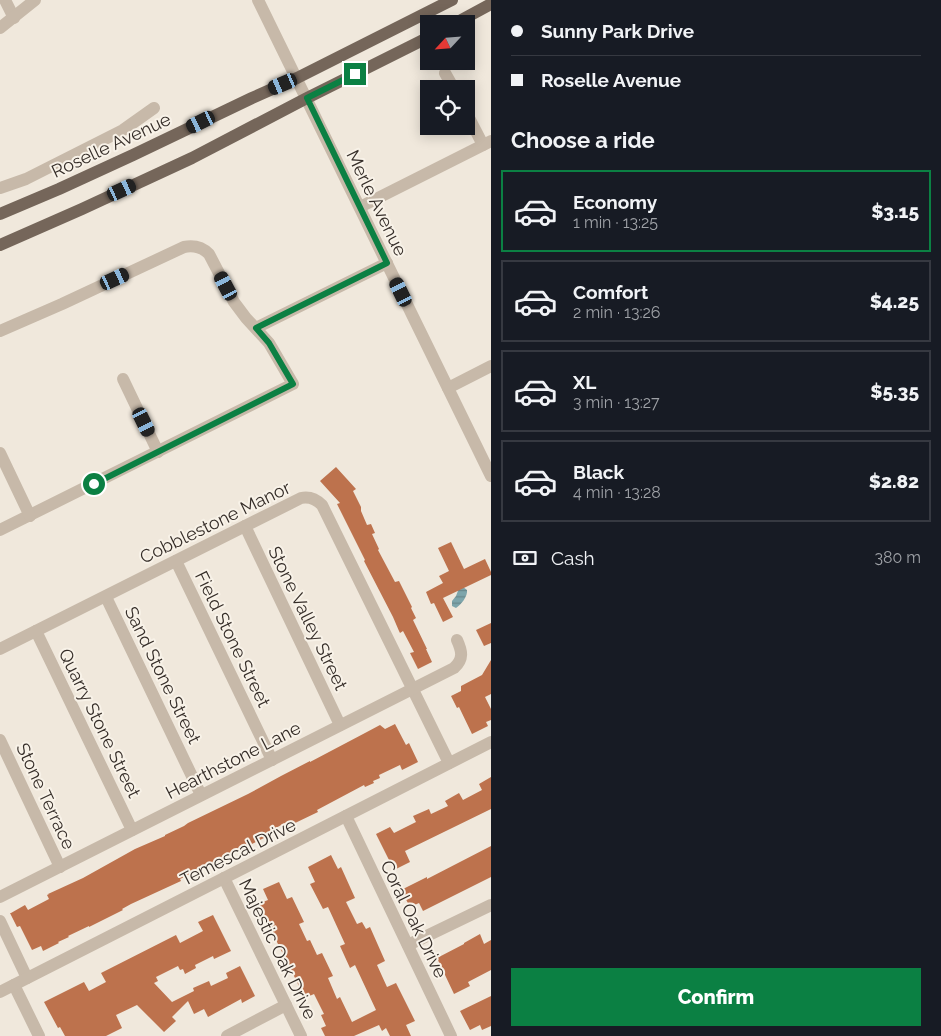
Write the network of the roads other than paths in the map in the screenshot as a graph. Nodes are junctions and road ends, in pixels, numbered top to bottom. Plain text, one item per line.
1 (5, 0) edge
2 (35, 0) edge
3 (258, 0) edge
4 (452, 0) edge
5 (491, 4) edge
6 (471, 15) edge
7 (14, 18) junction
8 (0, 28) edge
9 (420, 42) edge
10 (445, 73) dead end
11 (297, 78) junction
12 (449, 80) edge
13 (307, 98) junction
14 (154, 108) dead end
15 (475, 125) edge
16 (487, 143) edge
17 (0, 188) edge
18 (360, 207) junction
19 (0, 214) edge
20 (0, 245) edge
21 (387, 263) junction
22 (256, 328) junction
23 (0, 331) edge
24 (491, 366) edge
25 (123, 378) dead end
26 (448, 388) junction
27 (158, 452) junction
28 (0, 453) edge
29 (491, 476) edge
30 (30, 516) junction
31 (245, 526) junction
32 (0, 530) edge
33 (176, 561) junction
34 (106, 597) junction
35 (36, 631) junction
36 (457, 640) dead end
37 (0, 649) edge
38 (413, 689) junction
39 (340, 725) junction
40 (0, 740) edge
41 (491, 742) edge
42 (272, 760) junction
43 (449, 764) junction
44 (202, 795) junction
45 (346, 816) junction
46 (132, 830) junction
47 (60, 867) junction
48 (224, 878) junction
49 (0, 897) edge
50 (491, 904) edge
51 (0, 921) edge
52 (408, 945) junction
53 (27, 978) junction
54 (14, 985) junction
55 (0, 992) edge
56 (286, 1006) junction
57 (39, 1036) edge
58 (227, 1036) edge
59 (301, 1036) edge
60 (451, 1036) edge

1 - 7 street
2 - 7 street
3 - 11 street, Merle Avenue
4 - 11 main road, Roselle Avenue
5 - 6 main road
7 - 8 street
9 - 13 main road
10 - 12 street
11 - 13 street, Merle Avenue
11 - 19 main road, Roselle Avenue
13 - 18 street, Merle Avenue
13 - 20 main road
14 - 17 street
15 - 16 street
16 - 18 street
18 - 21 street, Merle Avenue
21 - 22 street
21 - 26 street, Merle Avenue
22 - 23 street
22 - 27 street
24 - 26 street
25 - 27 street
26 - 29 street, Merle Avenue
27 - 30 street
28 - 30 street
30 - 32 street
31 - 33 street, Cobblestone Manor
31 - 38 street, Cobblestone Manor
31 - 39 street, Stone Valley Street
33 - 34 street, Cobblestone Manor
33 - 42 street, Field Stone Street
34 - 35 street, Cobblestone Manor
34 - 44 street, Sand Stone Street
35 - 37 street, Cobblestone Manor
35 - 46 street, Quarry Stone Street
36 - 38 street, Hearthstone Lane
38 - 39 street, Hearthstone Lane
38 - 43 street, Cobblestone Manor
39 - 42 street, Hearthstone Lane
40 - 47 street, Stone Terrace
41 - 43 street, Temescal Drive
42 - 44 street, Hearthstone Lane
43 - 45 street, Temescal Drive
44 - 46 street, Hearthstone Lane
45 - 48 street, Temescal Drive
45 - 52 street, Coral Oak Drive
46 - 47 street, Hearthstone Lane
47 - 49 street, Hearthstone Lane
48 - 53 street, Temescal Drive
48 - 56 street, Majestic Oak Drive
50 - 52 street
51 - 53 street
52 - 60 street, Coral Oak Drive
53 - 54 street, Temescal Drive
54 - 55 street, Temescal Drive
54 - 57 street
56 - 58 street
56 - 59 street, Majestic Oak Drive

